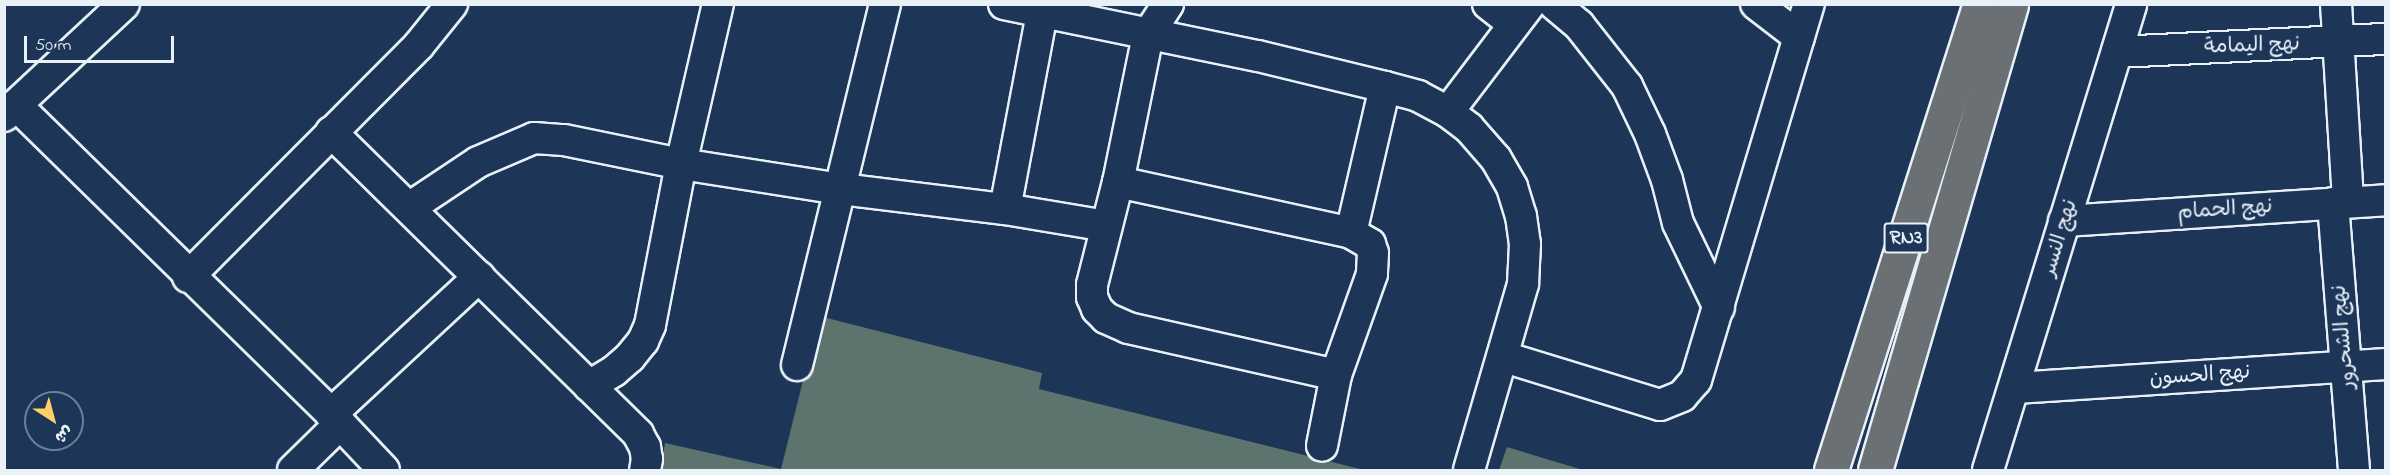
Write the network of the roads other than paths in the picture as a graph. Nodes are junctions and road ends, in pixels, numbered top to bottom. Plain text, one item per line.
1 (124, 4) edge
2 (452, 4) edge
3 (718, 4) edge
4 (885, 4) edge
5 (1168, 4) edge
6 (1488, 4) edge
7 (1554, 4) edge
8 (1756, 4) edge
9 (1809, 4) edge
10 (1980, 4) edge
11 (2011, 4) edge
12 (2131, 4) edge
13 (2336, 4) edge
14 (1024, 8) edge
15 (1522, 14) edge
16 (1148, 34) junction
17 (1799, 37) junction
18 (2385, 39) edge
19 (2337, 43) junction
20 (2118, 52) junction
21 (1385, 87) junction
22 (10, 110) edge
23 (1448, 112) junction
24 (331, 132) junction
25 (681, 164) junction
26 (1118, 182) junction
27 (841, 189) junction
28 (2385, 200) edge
29 (2340, 203) junction
30 (409, 207) junction
31 (1005, 209) junction
32 (2064, 221) junction
33 (1107, 226) junction
34 (1352, 233) junction
35 (188, 277) junction
36 (479, 277) junction
37 (1719, 308) junction
38 (1504, 357) junction
39 (2385, 364) edge
40 (797, 365) dead end
41 (2347, 366) junction
42 (1336, 375) junction
43 (589, 386) junction
44 (2015, 388) junction
45 (336, 419) junction
46 (1322, 446) dead end
47 (293, 471) edge
48 (384, 471) edge
49 (645, 471) edge
50 (1469, 471) edge
51 (1831, 471) edge
52 (1875, 471) edge
53 (1988, 471) edge
54 (2354, 471) edge

1 - 22 street
2 - 24 street
3 - 25 street
4 - 27 street
5 - 16 street
6 - 15 street
7 - 37 street
8 - 17 street
9 - 17 street
10 - 51 highway, RN3
11 - 52 highway, RN3
12 - 20 street, نهج النسر
13 - 19 street, نهج الشحرور
14 - 16 street
14 - 31 street
15 - 23 street
16 - 21 street
16 - 26 street
17 - 37 street
18 - 19 street, نهج اليمامة
19 - 20 street, نهج اليمامة
19 - 29 street, نهج الشحرور
20 - 32 street, نهج النسر
21 - 23 street
21 - 34 street
22 - 35 street
23 - 38 street
24 - 30 street
24 - 35 street
25 - 27 street
25 - 30 street
25 - 43 street
26 - 33 street
26 - 34 street
27 - 31 street
27 - 40 street
28 - 29 street, نهج الحمام
29 - 32 street, نهج الحمام
29 - 41 street, نهج الشحرور
30 - 36 street
31 - 33 street
32 - 44 street, نهج النسر
33 - 42 street
34 - 42 street
35 - 45 street
36 - 43 street
36 - 45 street
37 - 38 street
38 - 50 street
39 - 41 street, نهج الحسون
41 - 44 street, نهج الحسون
41 - 54 street, نهج الشحرور
42 - 46 street
43 - 49 street
44 - 53 street, نهج النسر
45 - 47 street
45 - 48 street

